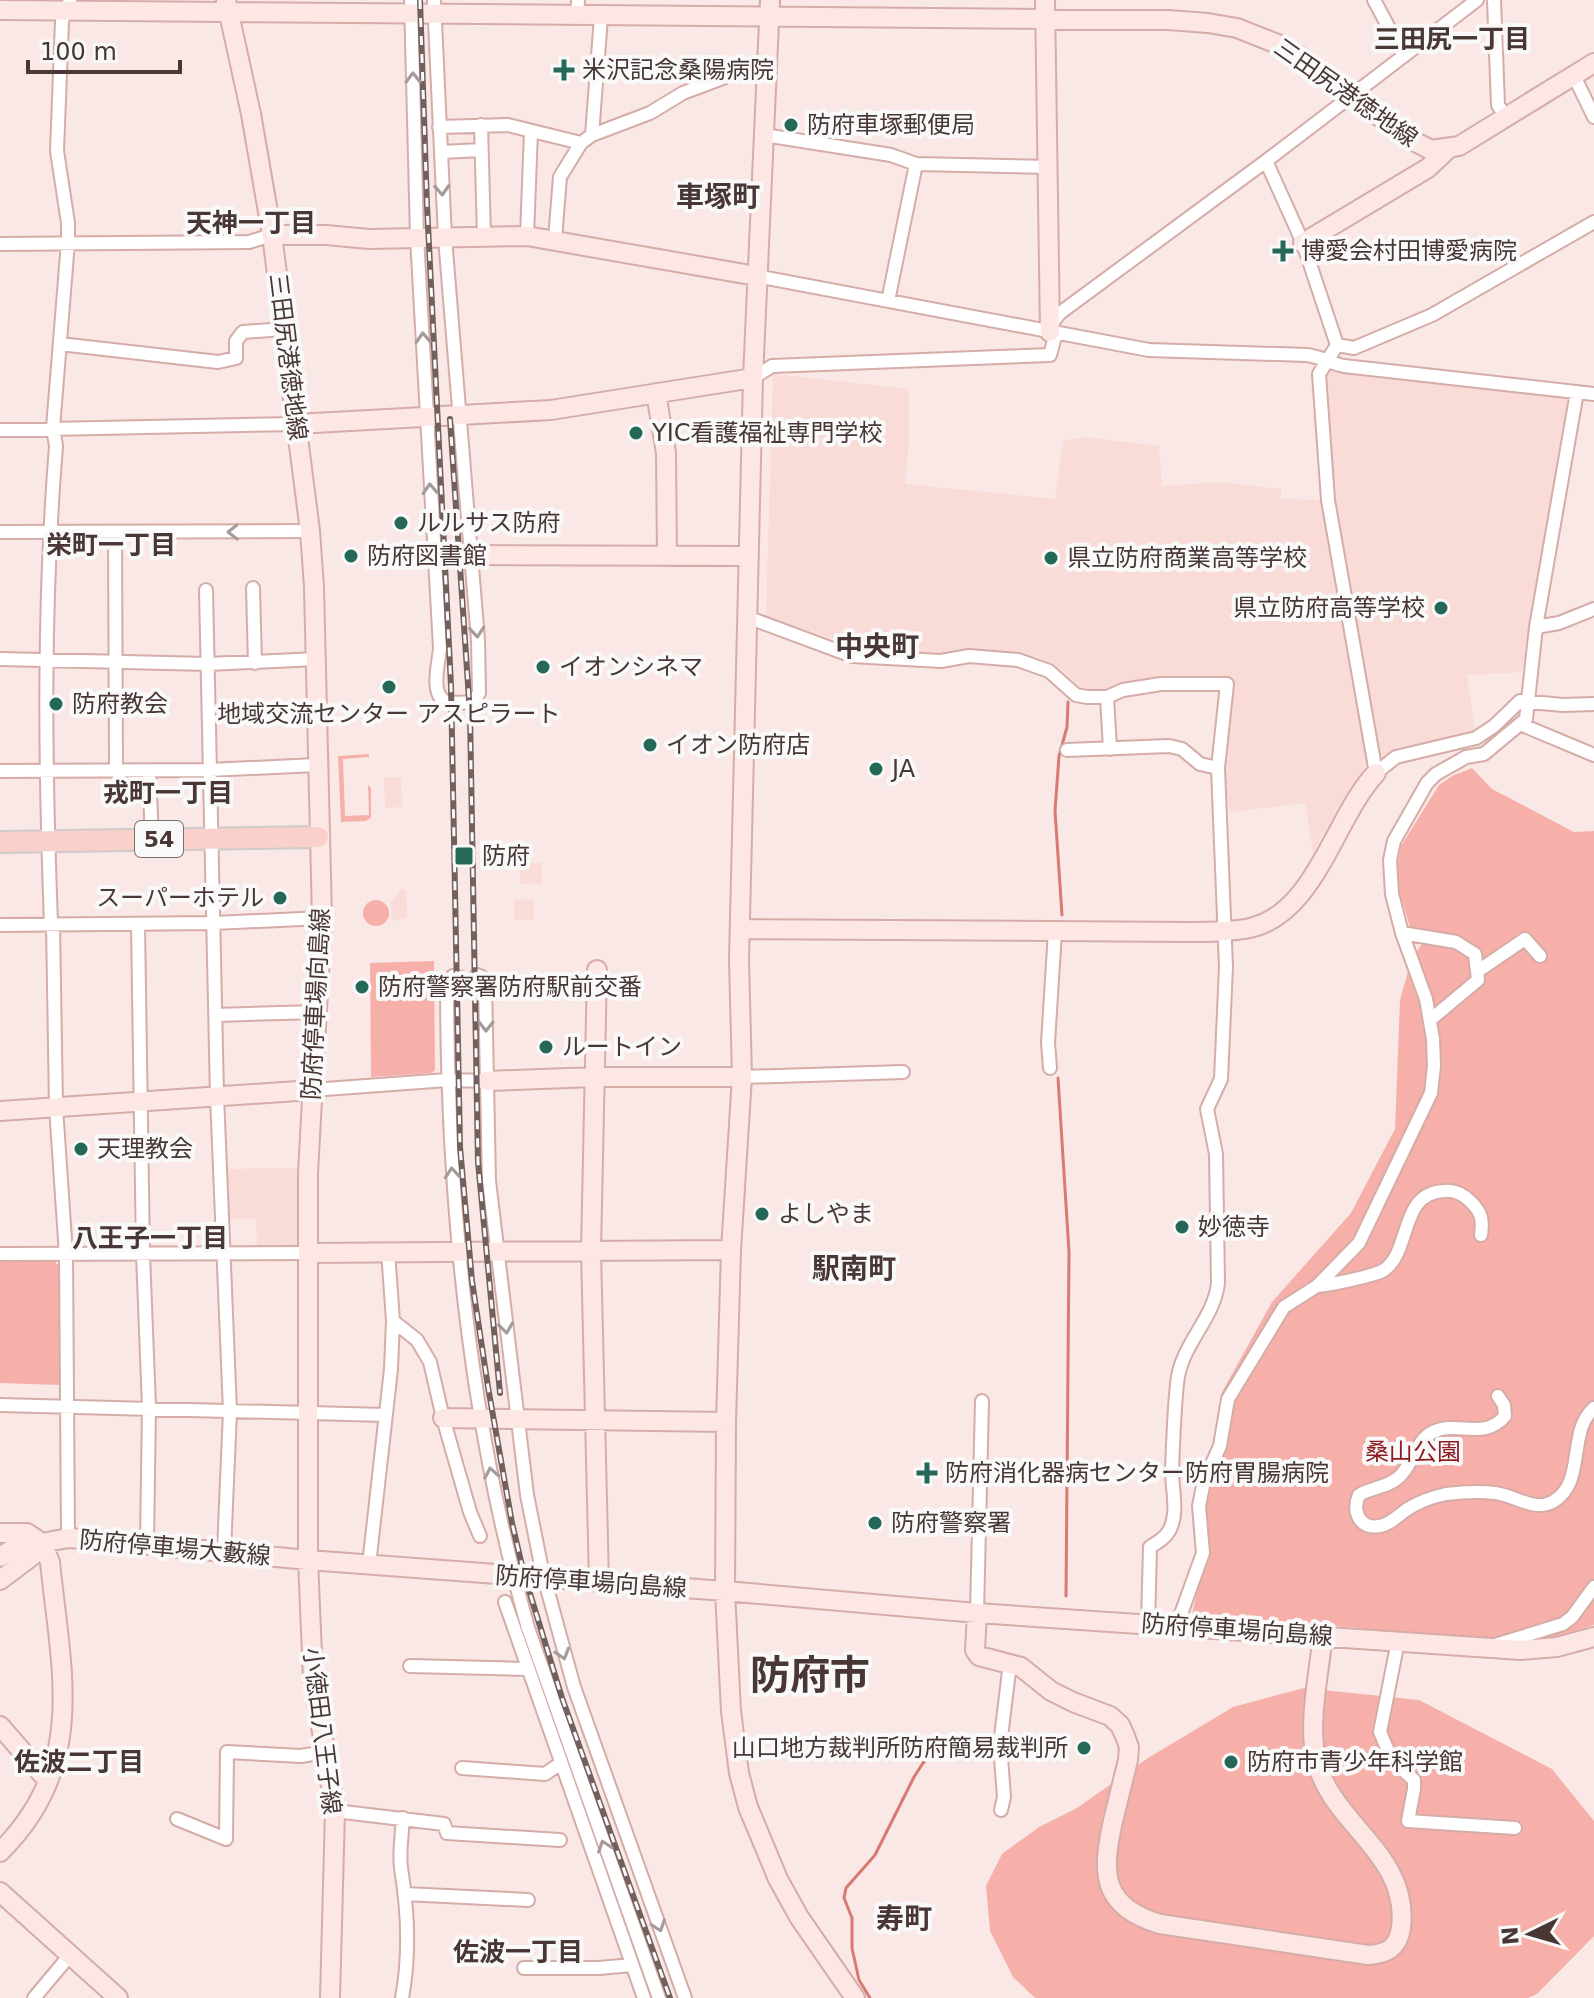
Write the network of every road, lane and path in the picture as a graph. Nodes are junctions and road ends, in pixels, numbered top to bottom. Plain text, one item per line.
1 (1045, 0) edge
2 (1374, 0) edge
3 (1477, 0) edge
4 (1494, 0) edge
5 (68, 5) edge
6 (227, 6) edge
7 (411, 6) edge
8 (434, 7) edge
9 (578, 8) edge
10 (770, 9) edge
11 (0, 10) edge
12 (601, 17) junction
13 (1047, 19) junction
14 (1404, 56) junction
15 (1594, 63) edge
16 (767, 67) junction
17 (1574, 76) junction
18 (1352, 95) junction
19 (1506, 117) junction
20 (1594, 117) edge
21 (481, 125) junction
22 (439, 127) junction
23 (531, 131) junction
24 (764, 135) junction
25 (586, 139) junction
26 (1448, 149) junction
27 (481, 150) junction
28 (441, 152) junction
29 (1266, 161) junction
30 (916, 164) junction
31 (1049, 167) junction
32 (1594, 222) edge
33 (272, 235) junction
34 (527, 236) junction
35 (417, 237) junction
36 (484, 237) junction
37 (445, 238) junction
38 (555, 239) junction
39 (68, 242) junction
40 (1303, 243) junction
41 (0, 244) edge
42 (756, 276) junction
43 (888, 301) junction
44 (284, 329) junction
45 (1053, 329) junction
46 (60, 344) junction
47 (1337, 345) junction
48 (1327, 358) junction
49 (753, 378) junction
50 (1577, 392) junction
51 (656, 393) junction
52 (1594, 394) edge
53 (459, 415) junction
54 (427, 416) junction
55 (296, 424) junction
56 (53, 428) junction
57 (0, 430) edge
58 (310, 531) junction
59 (0, 532) edge
60 (115, 532) junction
61 (49, 533) junction
62 (469, 555) junction
63 (667, 556) junction
64 (749, 556) junction
65 (253, 588) dead end
66 (206, 590) dead end
67 (1594, 609) edge
68 (747, 617) junction
69 (1536, 627) junction
70 (0, 659) edge
71 (317, 659) junction
72 (46, 661) junction
73 (117, 663) junction
74 (255, 663) junction
75 (208, 664) junction
76 (1107, 697) junction
77 (1527, 701) junction
78 (1594, 704) edge
79 (1520, 724) junction
80 (1110, 749) junction
81 (1067, 750) dead end
82 (1594, 755) edge
83 (316, 765) junction
84 (1218, 768) junction
85 (209, 770) junction
86 (0, 771) edge
87 (116, 771) junction
88 (149, 771) junction
89 (45, 772) junction
90 (1376, 773) junction
91 (318, 837) junction
92 (152, 839) junction
93 (212, 839) junction
94 (48, 841) junction
95 (0, 842) edge
96 (322, 918) junction
97 (214, 923) junction
98 (52, 924) junction
99 (138, 924) junction
100 (0, 925) edge
101 (741, 929) junction
102 (1055, 931) junction
103 (1224, 931) junction
104 (1402, 933) junction
105 (1540, 956) dead end
106 (597, 970) dead end
107 (1478, 971) junction
108 (477, 975) dead end
109 (453, 976) dead end
110 (316, 1012) junction
111 (216, 1015) junction
112 (1430, 1020) junction
113 (1050, 1068) dead end
114 (903, 1072) dead end
115 (595, 1077) junction
116 (742, 1077) junction
117 (447, 1080) junction
118 (486, 1081) junction
119 (312, 1090) junction
120 (217, 1096) junction
121 (140, 1101) junction
122 (56, 1107) junction
123 (0, 1111) edge
124 (1481, 1235) dead end
125 (731, 1250) junction
126 (388, 1251) junction
127 (458, 1251) junction
128 (496, 1251) junction
129 (591, 1251) junction
130 (309, 1253) junction
131 (0, 1254) edge
132 (143, 1254) junction
133 (223, 1254) junction
134 (66, 1255) junction
135 (1317, 1286) junction
136 (393, 1321) junction
137 (1498, 1396) dead end
138 (982, 1401) dead end
139 (0, 1405) edge
140 (66, 1406) junction
141 (149, 1407) junction
142 (1594, 1408) edge
143 (230, 1411) junction
144 (310, 1413) junction
145 (385, 1415) junction
146 (443, 1418) junction
147 (482, 1418) junction
148 (517, 1419) junction
149 (594, 1422) junction
150 (726, 1422) junction
151 (497, 1506) junction
152 (470, 1512) junction
153 (0, 1533) edge
154 (480, 1536) dead end
155 (68, 1538) junction
156 (42, 1543) junction
157 (147, 1543) junction
158 (224, 1551) junction
159 (0, 1557) edge
160 (308, 1560) junction
161 (369, 1565) junction
162 (513, 1577) junction
163 (543, 1579) junction
164 (0, 1580) edge
165 (599, 1583) junction
166 (1594, 1587) edge
167 (725, 1591) junction
168 (505, 1602) dead end
169 (977, 1613) junction
170 (1148, 1625) junction
171 (1177, 1625) junction
172 (528, 1628) junction
173 (514, 1633) junction
174 (1323, 1635) junction
175 (1594, 1637) edge
176 (1398, 1641) junction
177 (1488, 1648) junction
178 (1010, 1663) junction
179 (410, 1666) dead end
180 (526, 1669) junction
181 (574, 1687) junction
182 (552, 1695) junction
183 (538, 1701) junction
184 (0, 1726) edge
185 (325, 1752) junction
186 (561, 1763) junction
187 (462, 1768) dead end
188 (48, 1781) junction
189 (1001, 1810) dead end
190 (335, 1811) junction
191 (403, 1818) junction
192 (177, 1819) dead end
193 (1515, 1828) dead end
194 (560, 1840) dead end
195 (0, 1852) edge
196 (643, 1879) junction
197 (613, 1890) junction
198 (0, 1892) edge
199 (405, 1894) junction
200 (528, 1900) dead end
201 (70, 1955) junction
202 (632, 1965) junction
203 (524, 1968) dead end
204 (34, 1998) edge
205 (118, 1998) edge
206 (330, 1998) edge
207 (402, 1998) edge
208 (644, 1998) edge
209 (659, 1998) edge
210 (685, 1998) edge
211 (855, 1998) edge

1 - 13 street
2 - 14 street
3 - 14 street
4 - 19 street
5 - 6 street
5 - 11 street
5 - 39 street
6 - 7 street, 三田尻港徳地線
6 - 33 street, 三田尻港徳地線
7 - 8 street, 三田尻港徳地線
35 -> 7 street
8 - 9 street, 三田尻港徳地線
8 - 22 street
9 - 12 street, 三田尻港徳地線
10 - 12 street, 三田尻港徳地線
10 - 13 street, 三田尻港徳地線
10 - 16 street
12 - 25 street
13 - 18 street, 三田尻港徳地線
13 - 31 street
14 - 18 street
15 - 17 street, 三田尻港徳地線
16 - 24 street
16 - 25 street
17 - 19 street, 三田尻港徳地線
17 - 20 street
18 - 26 street, 三田尻港徳地線
18 - 29 street
19 - 26 street, 三田尻港徳地線
21 - 22 street
21 - 23 street
21 - 27 street
22 - 28 street
23 - 25 street
23 - 34 street
24 - 30 street
24 - 42 street
25 - 38 street
26 - 40 street
27 - 28 street
27 - 36 street
28 -> 37 street
29 - 40 street
29 - 45 street
30 - 31 street
30 - 43 street
31 - 45 street
32 - 47 street
33 - 35 street
33 - 39 street
33 - 44 street, 三田尻港徳地線
34 - 36 street
34 - 38 street
35 - 37 street
54 -> 35 street
36 - 37 street
37 - 53 street
38 - 42 street
39 - 41 street
39 - 46 street
40 - 47 street
42 - 43 street
42 - 49 street
43 - 45 street
44 - 46 street
44 - 55 street, 三田尻港徳地線
45 - 48 street
45 - 49 street
46 - 56 street
47 - 48 street
48 - 50 street
48 - 90 street
49 - 51 street
49 - 64 street
50 - 52 street
50 - 69 street
51 - 53 street
51 - 63 street
53 - 54 street
53 - 62 street
54 - 55 street
62 -> 54 street
55 - 56 street
55 - 58 street, 三田尻港徳地線
56 - 57 street
56 - 61 street
58 -> 60 street
58 - 71 street, 三田尻港徳地線
59 - 61 street
60 - 61 street
60 - 73 street
61 - 72 street
62 - 63 street
63 - 64 street
64 - 68 street
65 - 74 street
66 - 75 street
67 - 69 street
68 - 76 street
68 - 101 street
69 - 77 street
70 - 72 street
71 - 74 street
71 - 83 street, 三田尻港徳地線
72 - 73 street
72 - 89 street
73 - 75 street
73 - 87 street
74 - 75 street
75 - 85 street
76 - 80 street
76 - 84 street
77 - 78 street
77 - 79 street
77 - 90 street
79 - 82 street
79 - 104 street
80 - 81 street
80 - 84 street
83 - 85 street
83 - 91 street, 三田尻港徳地線
84 - 103 street
85 - 88 street
85 - 93 street
86 - 89 street
87 - 88 street
87 - 89 street
88 - 92 street
89 - 94 street
90 - 103 street
91 - 93 main road, 54
91 - 96 street, 防府停車場向島線
92 - 93 main road, 54
92 - 94 main road, 54
93 - 97 street
94 - 95 main road, 54
94 - 98 street
96 - 97 street
96 - 110 street, 防府停車場向島線
97 - 99 street
97 - 111 street
98 - 99 street
98 - 100 street
98 - 122 street
99 - 121 street
101 - 102 street
101 - 116 street
102 - 103 street
102 - 113 street
103 - 170 street
104 - 107 street
104 - 112 street
105 - 107 street
106 - 115 street
107 - 112 street
108 -> 118 street
109 - 117 street
110 - 111 street
110 - 119 street, 防府停車場向島線
111 - 120 street
112 - 135 street
114 - 116 street
115 - 116 street
115 - 118 street
115 - 129 street
116 - 125 street
117 - 118 street
117 - 119 street
127 -> 117 street
118 - 128 street
119 - 120 street
119 - 130 street, 防府停車場向島線
120 - 121 street
120 - 133 street
121 - 122 street
121 - 132 street
122 - 123 street
122 - 134 street
124 - 135 street
125 - 129 street
125 - 150 street
126 - 127 street
126 - 130 street
126 - 136 street
127 - 128 street
127 - 147 street
128 - 129 street
128 -> 148 street
129 - 149 street
130 - 133 street
130 - 144 street, 防府停車場向島線
131 - 134 street
132 - 133 street
132 - 134 street
132 - 141 street
133 - 143 street
134 - 140 street
135 - 171 street
136 - 145 street
136 - 146 street
137 - 142 street
138 - 169 street
139 - 140 street
140 - 141 street
140 - 155 street
141 - 143 street
141 - 157 street
143 - 144 street
143 - 158 street
144 - 145 street
144 - 160 street, 防府停車場向島線
145 - 161 street
146 - 147 street
146 - 152 street
147 - 148 street
151 -> 147 street
148 - 149 street
148 - 163 street
149 - 150 street
149 - 165 street
150 - 167 street
151 - 152 street
151 - 162 street
152 - 154 street
153 - 156 street
155 - 156 street, 防府停車場大藪線
155 - 157 street, 防府停車場大藪線
156 - 159 street, 防府停車場大藪線
156 - 164 street
156 - 188 street
157 - 158 street, 防府停車場大藪線
158 - 160 street, 防府停車場大藪線
160 - 161 street, 防府停車場向島線
160 - 185 street, 小徳田八王子線
161 - 162 street, 防府停車場向島線
162 - 163 street, 防府停車場向島線
162 - 172 street
163 - 165 street, 防府停車場向島線
163 -> 181 street
165 - 167 street, 防府停車場向島線
166 - 177 street
167 - 169 street, 防府停車場向島線
167 - 211 street
168 - 173 street
169 - 170 street, 防府停車場向島線
169 - 178 street
170 - 171 street, 防府停車場向島線
171 - 174 street, 防府停車場向島線
172 - 173 street
172 - 182 street
173 - 180 street
174 - 176 street, 防府停車場向島線
174 - 178 street
175 - 177 street, 防府停車場向島線
176 - 177 street, 防府停車場向島線
176 - 193 street
178 - 189 street
179 - 180 street
180 - 183 street
181 - 182 street
181 - 196 street
182 - 183 street
197 -> 182 street
183 - 186 street
184 - 188 street
185 - 190 street, 小徳田八王子線
185 - 192 street
186 - 187 street
186 - 197 street
188 - 195 street
190 - 191 street
190 - 206 street, 小徳田八王子線
191 - 194 street
191 - 199 street
196 - 197 street
196 -> 210 street
197 - 202 street
197 - 209 street
198 - 201 street
199 - 200 street
199 - 207 street
201 - 204 street
201 - 205 street
202 - 203 street
202 - 208 street

